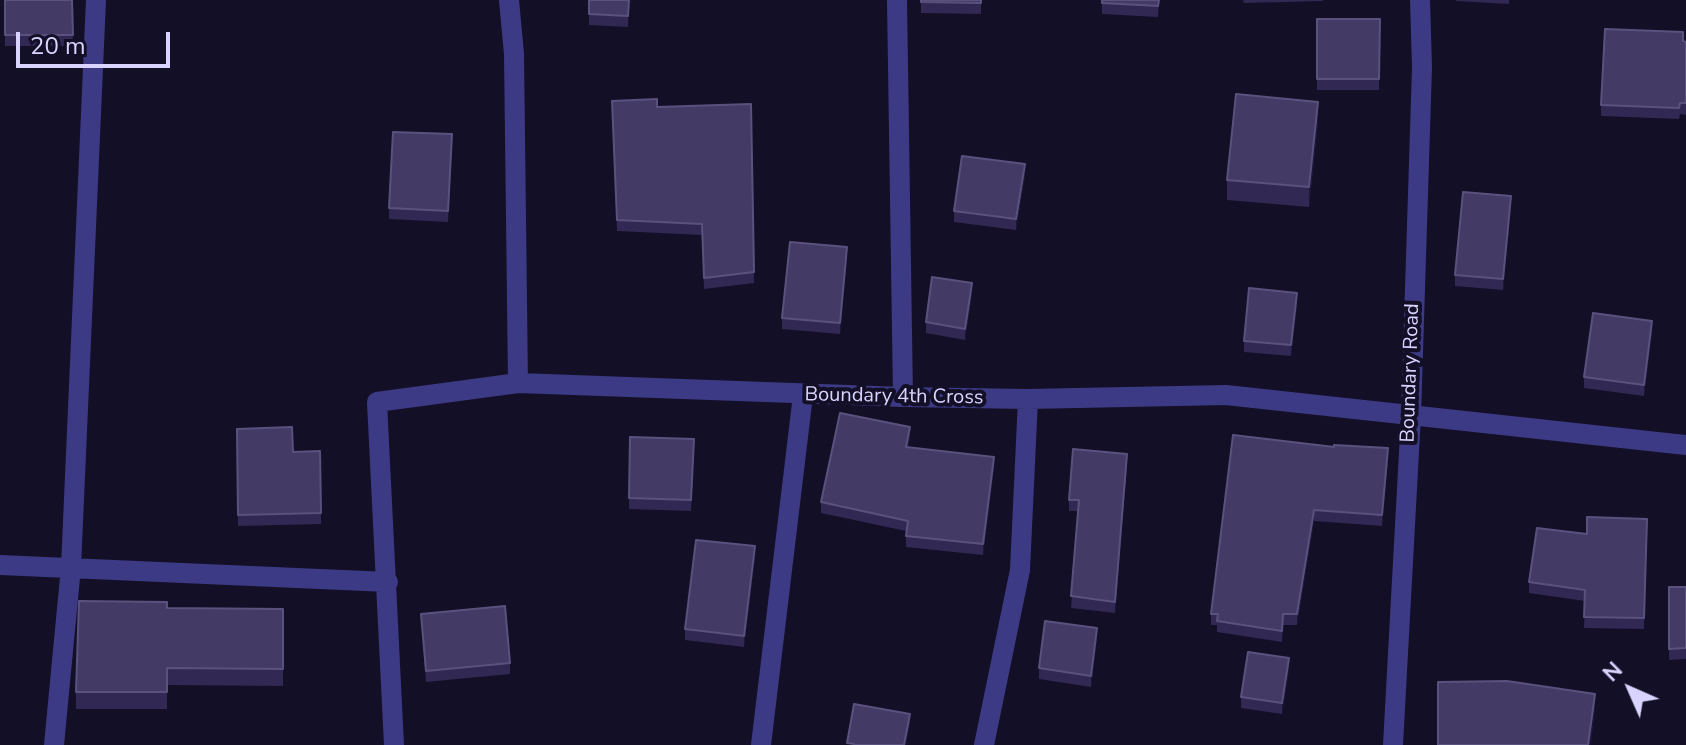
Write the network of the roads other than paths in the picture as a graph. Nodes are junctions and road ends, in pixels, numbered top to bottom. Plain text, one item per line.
1 (96, 0) edge
2 (509, 0) edge
3 (897, 0) edge
4 (1420, 0) edge
5 (518, 383) junction
6 (803, 395) junction
7 (903, 397) junction
8 (1028, 399) junction
9 (1411, 415) junction
10 (1686, 445) edge
11 (0, 565) edge
12 (71, 567) junction
13 (388, 582) junction
14 (54, 745) edge
15 (394, 745) edge
16 (761, 745) edge
17 (984, 745) edge
18 (1393, 745) edge

1 - 12 street
2 - 5 street
3 - 7 street
4 - 9 street, Boundary Road
5 - 6 street, Boundary 4th Cross
5 - 13 street, Boundary 4th Cross
6 - 7 street, Boundary 4th Cross
6 - 16 street
7 - 8 street, Boundary 4th Cross
8 - 9 street, Boundary 4th Cross
8 - 17 street
9 - 10 street, Boundary 4th Cross
9 - 18 street, Boundary Road
11 - 12 street
12 - 13 street
12 - 14 street
13 - 15 street

